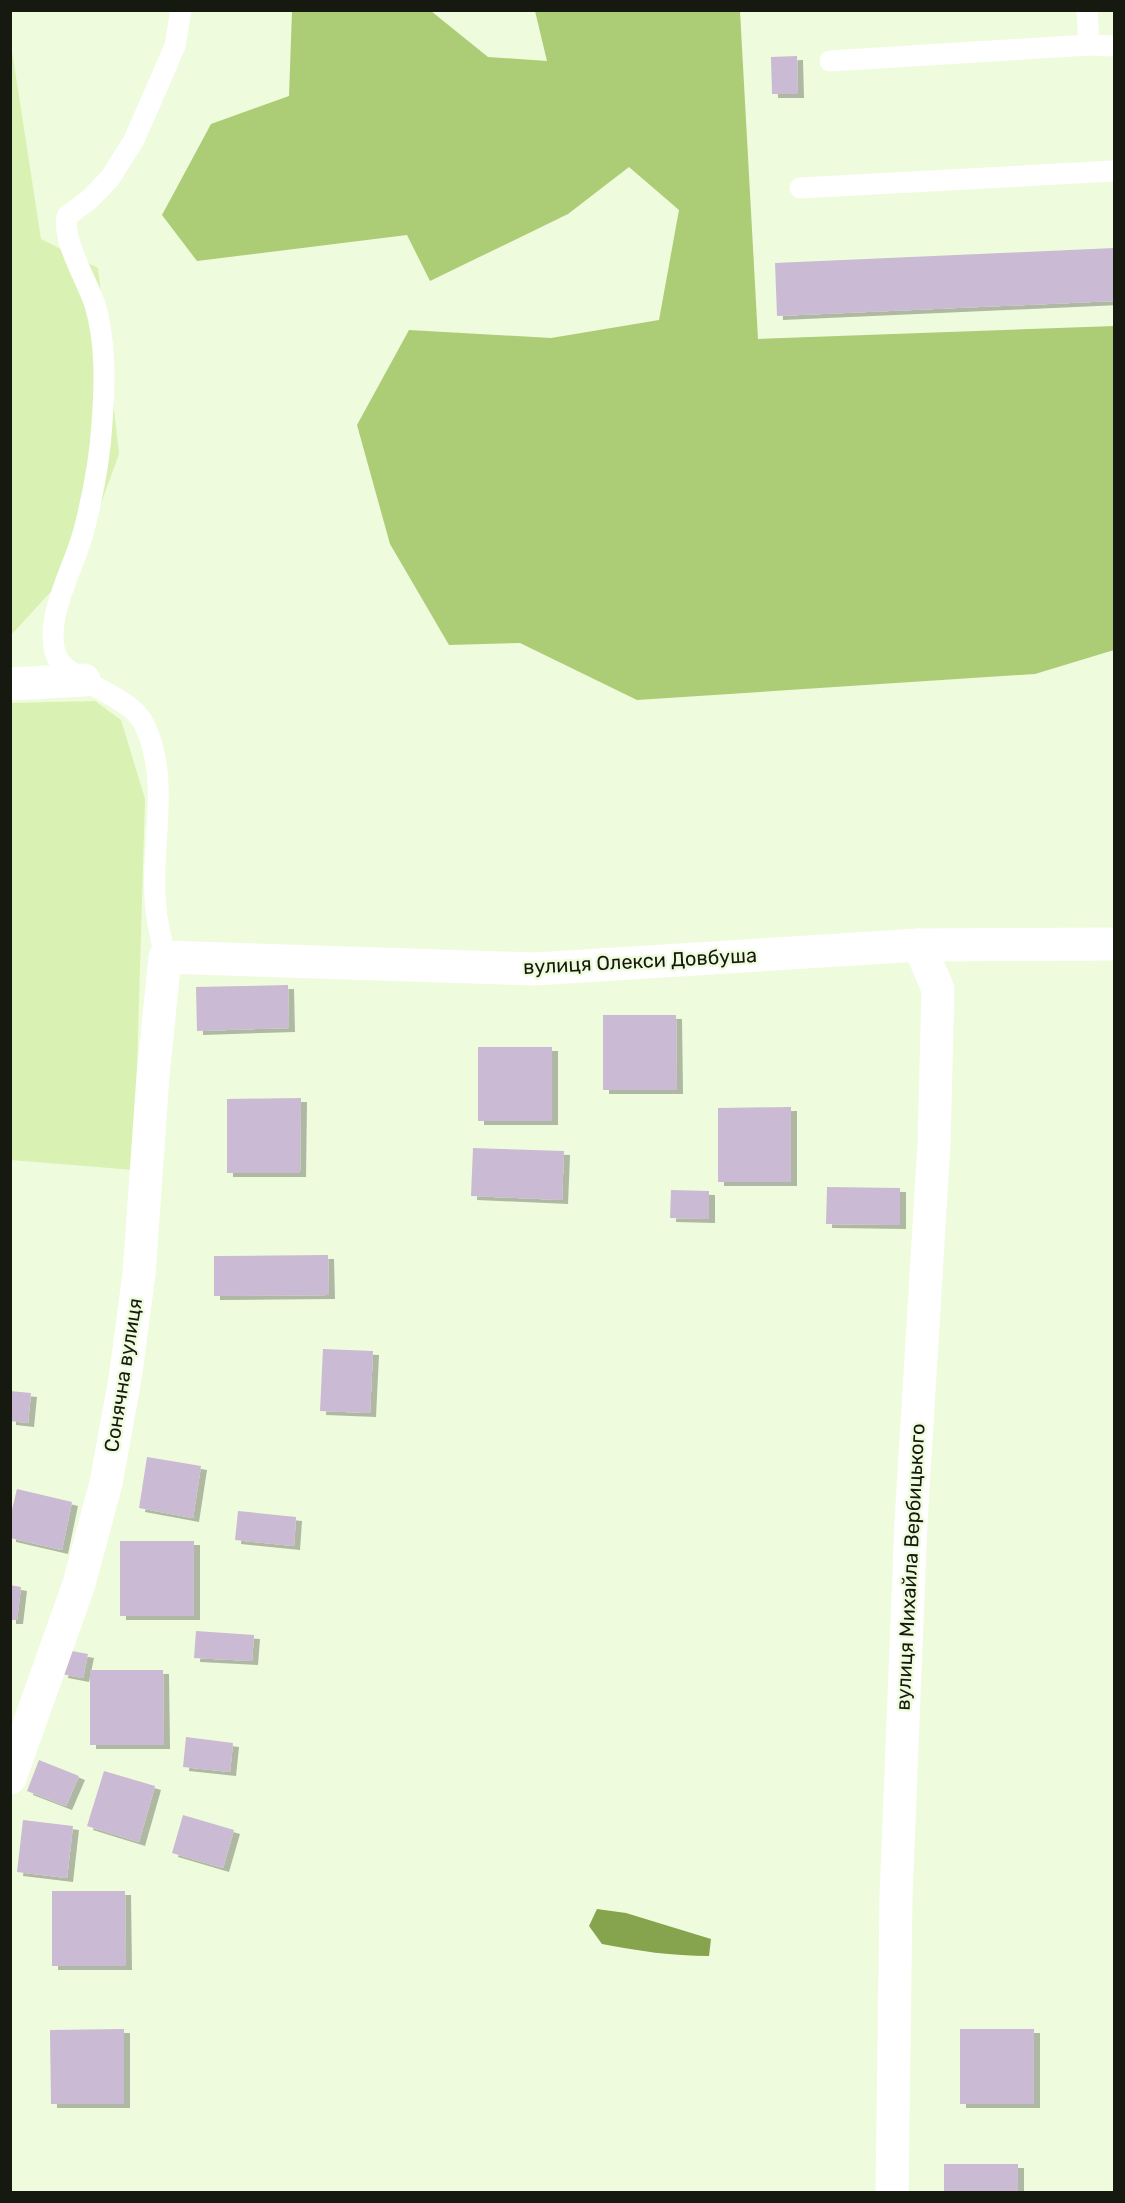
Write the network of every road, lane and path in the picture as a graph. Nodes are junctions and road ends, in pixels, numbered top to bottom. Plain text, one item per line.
1 (181, 10) edge
2 (1087, 10) edge
3 (1089, 45) junction
4 (1114, 46) edge
5 (830, 61) dead end
6 (1114, 171) edge
7 (800, 188) dead end
8 (84, 680) junction
9 (10, 684) edge
10 (1114, 944) edge
11 (919, 945) junction
12 (165, 957) junction
13 (10, 1778) edge
14 (892, 2193) edge

1 - 8 lane
2 - 3 lane
3 - 4 lane
3 - 5 lane
6 - 7 lane
8 - 9 street
8 - 12 lane
10 - 11 street, вулиця Олекси Довбуша
11 - 12 street, вулиця Олекси Довбуша
11 - 14 street, вулиця Михайла Вербицького
12 - 13 street, Сонячна вулиця

